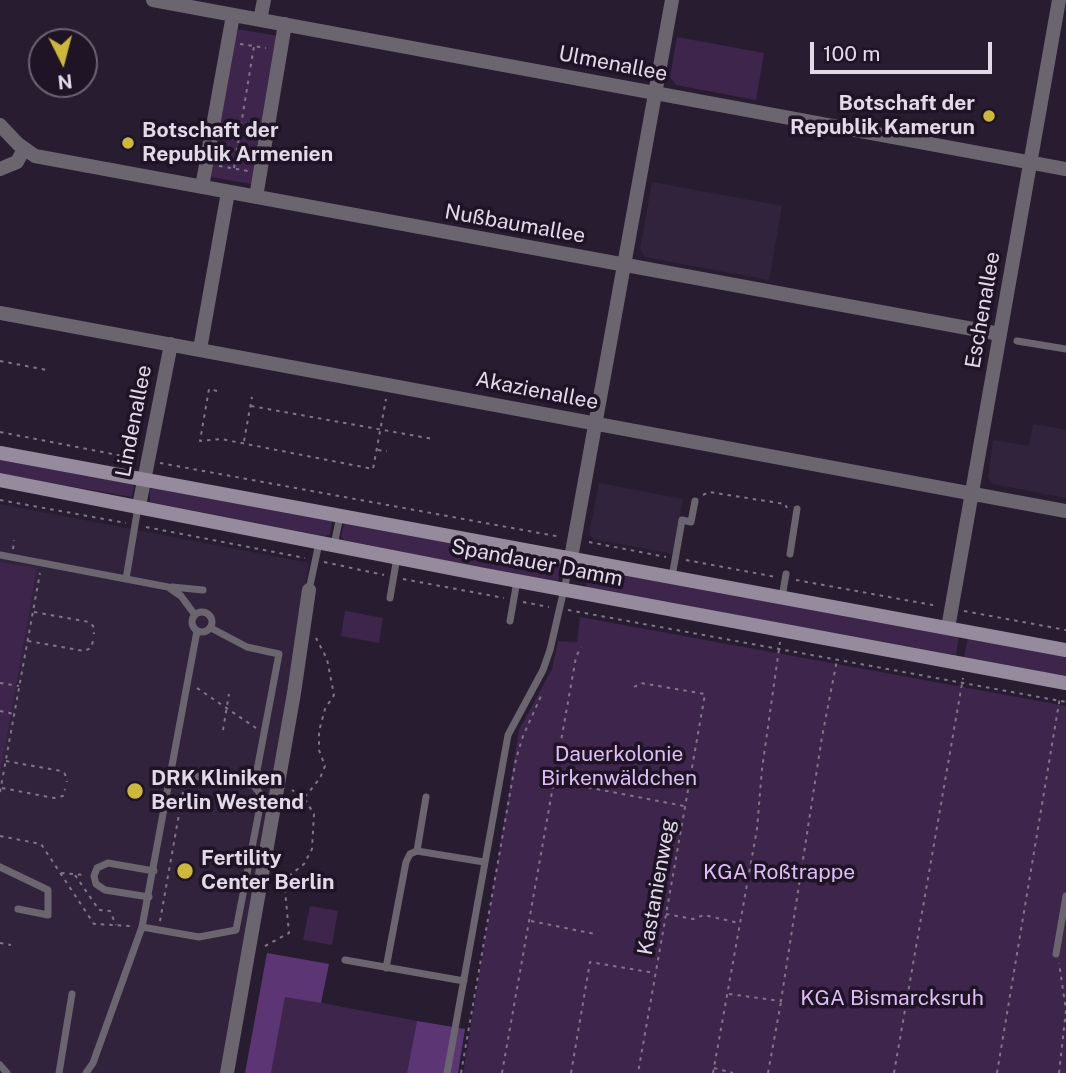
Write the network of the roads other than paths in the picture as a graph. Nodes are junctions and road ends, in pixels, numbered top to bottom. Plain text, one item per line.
1 (153, 0) edge
2 (264, 0) edge
3 (672, 0) edge
4 (1059, 0) edge
5 (233, 15) junction
6 (260, 20) junction
7 (285, 24) junction
8 (655, 93) junction
9 (0, 125) edge
10 (24, 149) junction
11 (1030, 163) junction
12 (1066, 169) edge
13 (0, 170) edge
14 (202, 187) junction
15 (228, 192) junction
16 (256, 197) junction
17 (623, 265) junction
18 (0, 313) edge
19 (1000, 334) junction
20 (1017, 341) dead end
21 (171, 344) junction
22 (201, 349) junction
23 (1066, 349) edge
24 (595, 424) junction
25 (0, 453) edge
26 (144, 479) junction
27 (0, 480) edge
28 (973, 494) junction
29 (695, 501) road end
30 (138, 506) junction
31 (1066, 510) edge
32 (794, 511) road end
33 (340, 516) junction
34 (319, 541) junction
35 (334, 545) junction
36 (790, 554) dead end
37 (0, 555) edge
38 (397, 557) junction
39 (571, 558) junction
40 (785, 576) road end
41 (672, 577) junction
42 (126, 579) junction
43 (517, 581) junction
44 (168, 587) junction
45 (203, 590) dead end
46 (309, 590) joint
47 (565, 590) junction
48 (782, 597) junction
49 (390, 598) dead end
50 (195, 615) junction
51 (510, 621) dead end
52 (211, 628) junction
53 (948, 628) junction
54 (197, 631) junction
55 (1066, 650) edge
56 (1064, 682) edge
57 (171, 772) junction
58 (254, 786) junction
59 (426, 797) dead end
60 (417, 851) junction
61 (484, 862) junction
62 (0, 867) edge
63 (154, 871) junction
64 (1066, 896) edge
65 (149, 897) junction
66 (18, 909) dead end
67 (142, 927) junction
68 (1056, 954) road end
69 (345, 960) dead end
70 (386, 968) junction
71 (464, 981) junction
72 (72, 994) dead end
73 (0, 1065) edge
74 (8, 1073) edge
75 (59, 1073) edge
76 (86, 1073) edge
77 (226, 1073) edge
78 (447, 1073) edge

1 - 5 street, Ulmenallee
2 - 6 street
3 - 8 street
4 - 11 street, Eschenallee
5 - 6 street, Ulmenallee
5 - 14 street
6 - 7 street, Ulmenallee
7 - 8 street, Ulmenallee
7 - 16 street
8 - 11 street, Ulmenallee
8 - 17 street
9 - 10 street, Nußbaumallee
10 - 13 street
10 - 14 street, Nußbaumallee
11 - 12 street, Ulmenallee
11 - 19 street, Eschenallee
14 - 15 street, Nußbaumallee
15 - 16 street, Nußbaumallee
15 - 22 street
16 - 17 street, Nußbaumallee
17 - 19 street, Nußbaumallee
17 - 24 street
18 - 21 street, Akazienallee
19 - 28 street, Eschenallee
20 - 23 lane
21 - 22 street, Akazienallee
21 - 26 street, Lindenallee
22 - 24 street, Akazienallee
24 - 28 street, Akazienallee
24 - 39 street
25 - 26 main road, Spandauer Damm
26 - 30 street, Lindenallee
26 - 33 main road, Spandauer Damm
27 - 30 main road, Spandauer Damm
28 - 31 street, Akazienallee
28 - 53 street, Eschenallee
29 - 41 lane
30 - 34 main road, Spandauer Damm
30 - 42 lane
32 - 36 lane
33 - 35 lane
33 - 39 main road, Spandauer Damm
34 - 35 main road, Spandauer Damm
34 - 46 lane
35 - 38 main road, Spandauer Damm
37 - 42 lane
38 - 43 main road, Spandauer Damm
38 - 49 lane
39 - 41 main road, Spandauer Damm
39 - 47 lane
40 - 48 lane
41 - 48 main road, Spandauer Damm
42 - 44 lane
43 - 47 main road, Spandauer Damm
43 - 51 lane
44 - 45 lane
44 - 50 lane
46 - 77 street
47 - 56 main road, Spandauer Damm
47 - 61 lane
48 - 53 main road, Spandauer Damm
50 - 52 lane
50 - 54 lane
52 - 54 lane
52 - 58 lane
53 - 55 main road, Spandauer Damm
54 - 57 lane
57 - 58 lane
57 - 63 lane
58 - 67 lane
59 - 60 lane
60 - 61 lane
60 - 70 lane
61 - 71 lane
62 - 66 lane
63 - 65 lane
63 - 65 lane
64 - 68 lane
65 - 67 lane
67 - 76 lane
69 - 70 lane
70 - 71 lane
71 - 78 lane
72 - 75 lane
73 - 74 lane

